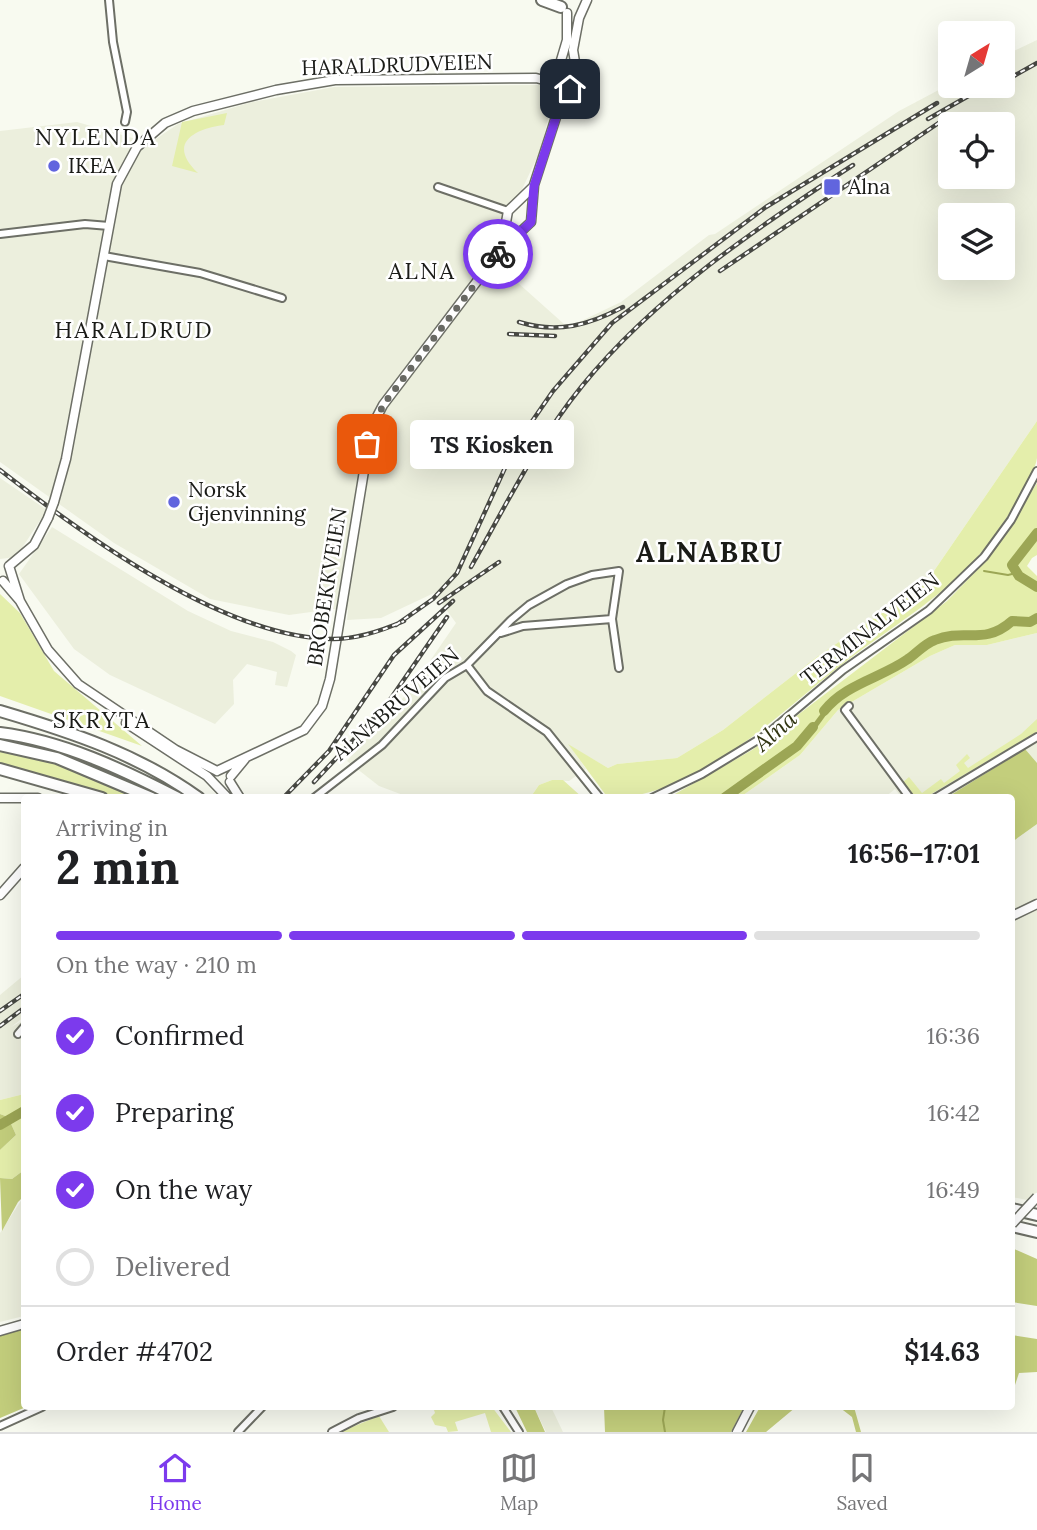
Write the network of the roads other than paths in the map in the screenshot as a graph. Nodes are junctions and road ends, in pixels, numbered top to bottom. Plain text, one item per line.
1 (109, 0) edge
2 (542, 0) edge
3 (587, 0) edge
4 (563, 7) edge
5 (580, 13) junction
6 (558, 69) junction
7 (575, 69) junction
8 (537, 78) junction
9 (556, 84) junction
10 (570, 89) junction
11 (558, 111) junction
12 (125, 122) dead end
13 (534, 186) junction
14 (438, 187) dead end
15 (519, 203) junction
16 (530, 209) junction
17 (508, 211) junction
18 (508, 222) junction
19 (110, 226) junction
20 (521, 229) junction
21 (0, 234) edge
22 (500, 251) junction
23 (104, 256) junction
24 (282, 298) dead end
25 (1037, 471) edge
26 (0, 563) edge
27 (10, 570) junction
28 (1, 581) edge
29 (20, 601) junction
30 (612, 619) junction
31 (500, 633) junction
32 (467, 666) junction
33 (619, 668) dead end
34 (102, 702) junction
35 (849, 706) dead end
36 (0, 711) edge
37 (0, 733) edge
38 (1037, 737) edge
39 (0, 746) edge
40 (245, 759) junction
41 (0, 769) edge
42 (220, 770) junction
43 (231, 779) junction
44 (218, 784) junction
45 (88, 794) edge
46 (142, 794) edge
47 (170, 794) edge
48 (193, 794) edge
49 (225, 794) edge
50 (238, 794) edge
51 (319, 794) edge
52 (597, 794) edge
53 (660, 794) edge
54 (907, 794) edge
55 (942, 794) edge
56 (0, 797) edge
57 (21, 798) edge
58 (21, 871) edge
59 (0, 895) edge
60 (1037, 904) edge
61 (1015, 915) edge
62 (21, 1030) edge
63 (18, 1034) dead end
64 (1037, 1197) edge
65 (1015, 1210) edge
66 (1037, 1215) edge
67 (1015, 1222) edge
68 (1015, 1226) edge
69 (1037, 1232) edge
70 (21, 1325) edge
71 (0, 1331) edge
72 (35, 1410) edge
73 (259, 1410) edge
74 (384, 1410) edge
75 (505, 1410) edge
76 (748, 1410) edge
77 (0, 1426) edge
78 (238, 1432) edge
79 (332, 1432) edge
80 (519, 1432) edge
81 (737, 1432) edge

1 - 12 street
2 - 4 highway
3 - 5 street
4 - 5 street
4 - 6 street
5 - 7 street
6 - 7 street
6 - 8 street, HARALDRUDVEIEN
6 - 9 street
7 - 10 street
8 - 9 street, HARALDRUDVEIEN
8 - 19 street, HARALDRUDVEIEN
9 - 10 street
9 - 11 street
10 - 11 street
11 - 13 street
13 - 15 street
13 - 16 street
14 - 17 street
15 - 16 street
15 - 17 street
16 - 20 street
17 - 18 street
18 - 20 street
18 - 22 street, BROBEKKVEIEN
19 - 21 street
19 - 23 street, HARALDRUDVEIEN
20 - 22 street, BROBEKKVEIEN
22 - 40 street, BROBEKKVEIEN
23 - 24 street
23 - 27 street, HARALDRUDVEIEN, bridge
25 - 53 street, TERMINALVEIEN
26 - 27 street
27 - 28 street, HARALDRUDVEIEN
27 - 29 street
28 - 29 street
29 - 34 street
30 - 31 street
30 - 31 street, ALNABRUVEIEN
30 - 33 street, ALNABRUVEIEN
31 - 32 street, ALNABRUVEIEN
32 - 51 street, ALNABRUVEIEN
32 - 52 street
34 - 42 street
34 - 44 street
35 - 54 street
36 - 48 highway
37 - 47 highway
38 - 55 street
39 - 46 highway
40 - 42 street, BROBEKKVEIEN
40 - 43 street, BROBEKKVEIEN
41 - 45 highway
42 - 43 street
42 - 44 street
43 - 44 street
43 - 50 street
44 - 49 street
56 - 57 street
58 - 59 street
60 - 61 street
62 - 63 street
64 - 67 street, bridge
65 - 66 highway
68 - 69 highway
70 - 71 street
72 - 77 street
73 - 78 street
74 - 79 street
75 - 80 street
76 - 81 street

